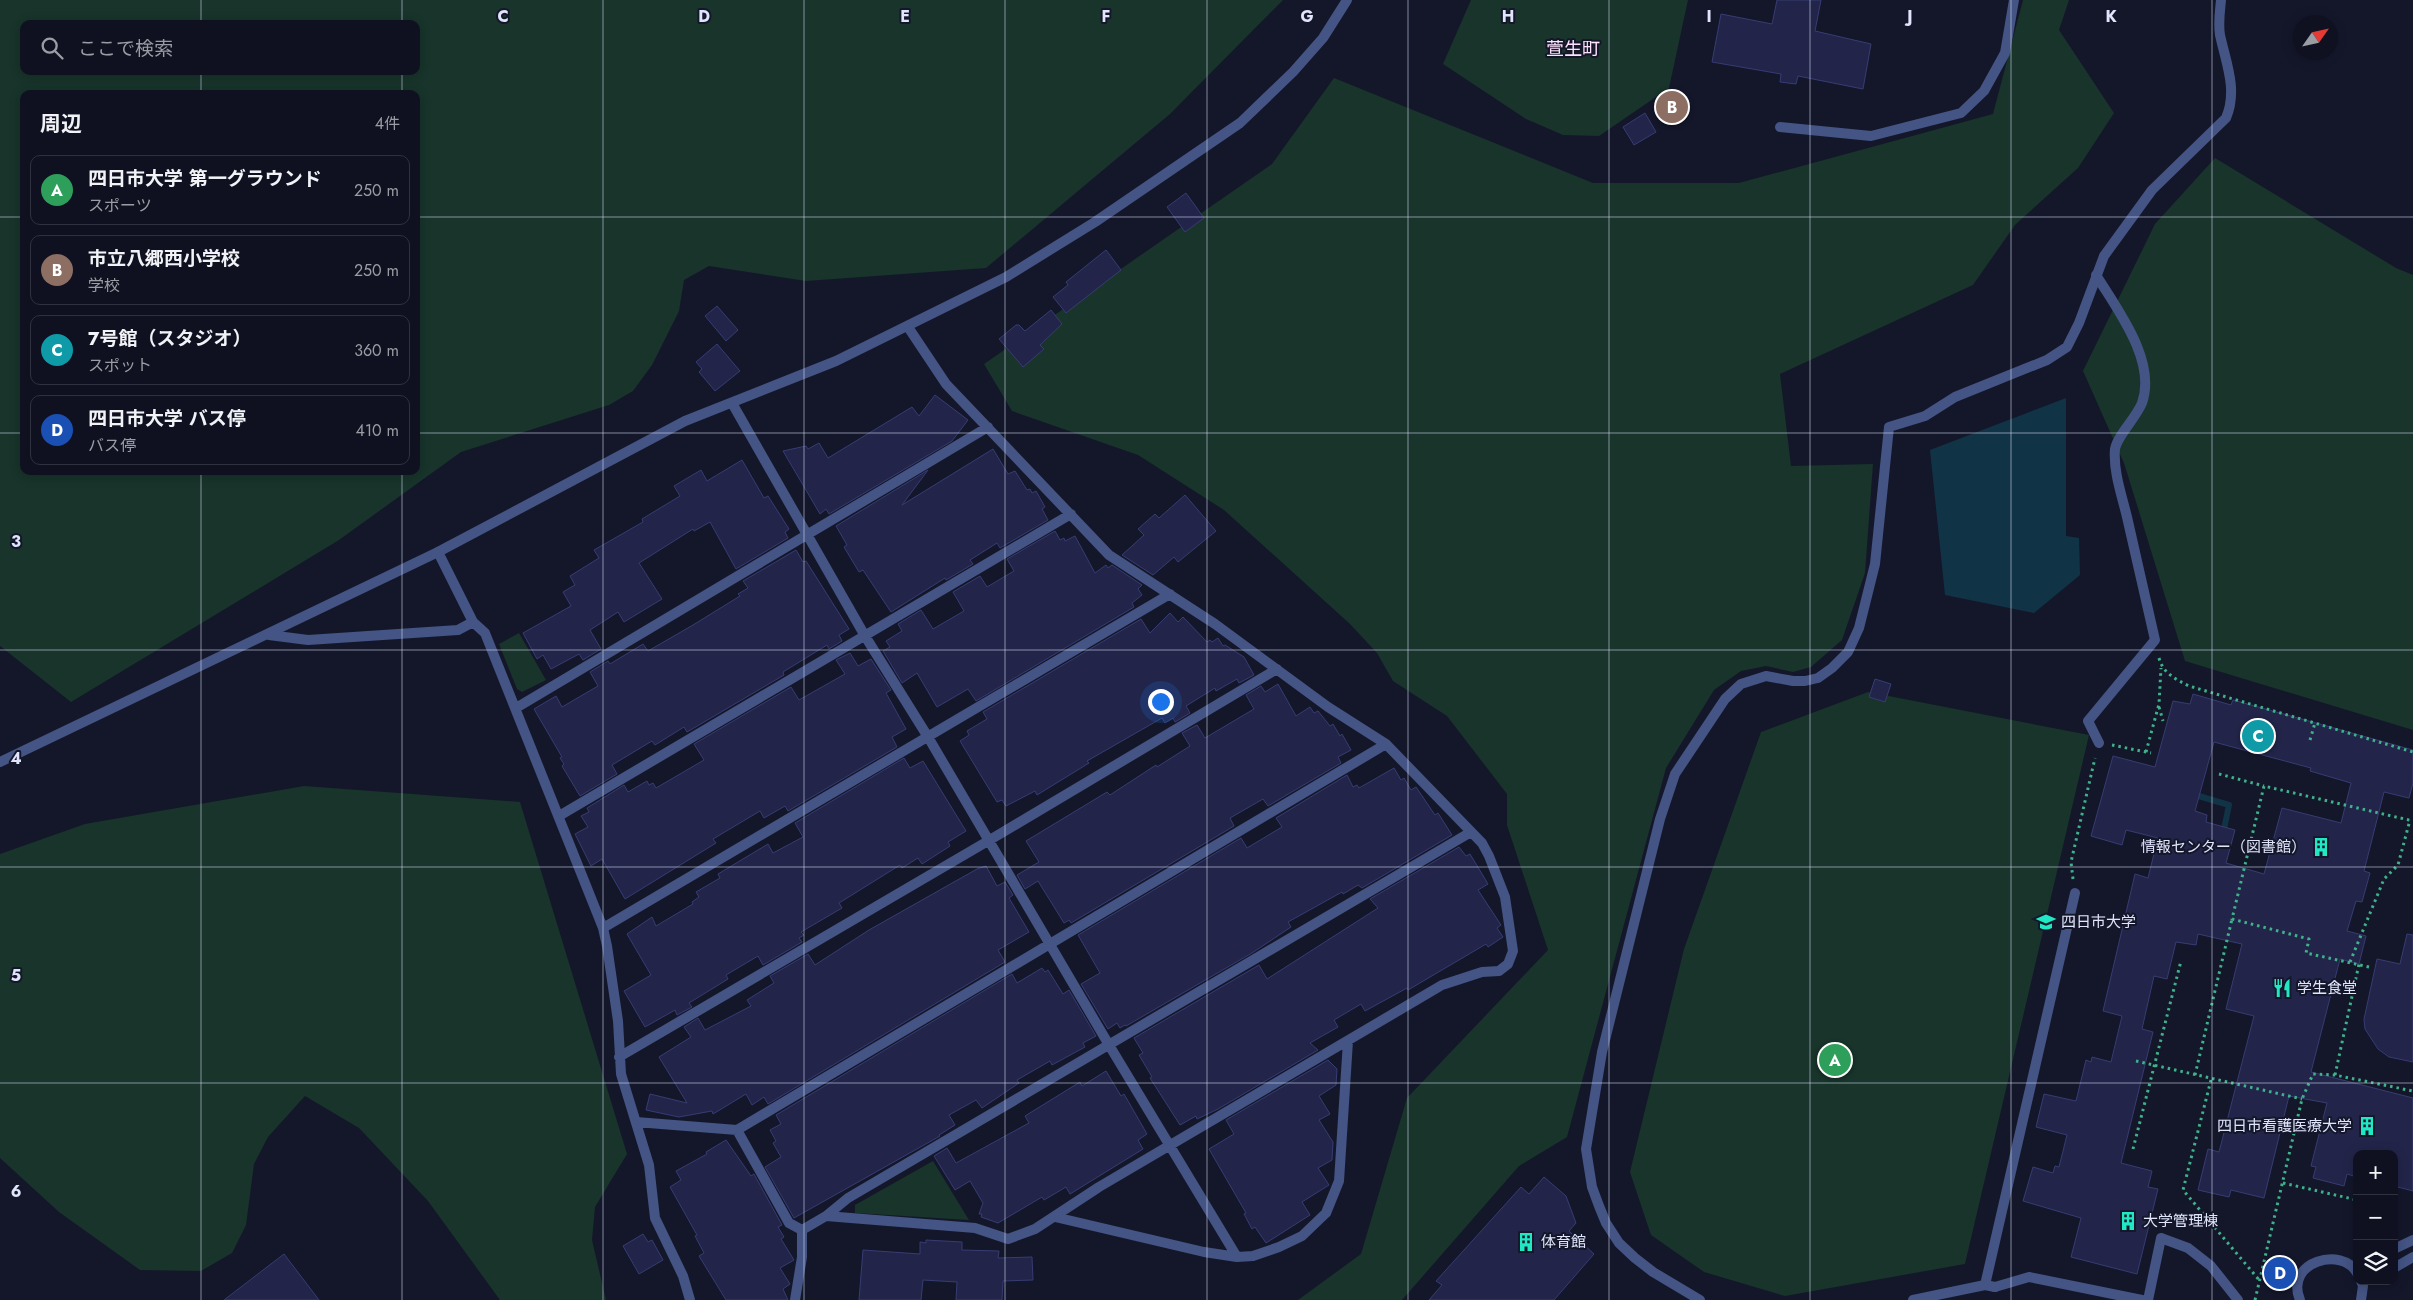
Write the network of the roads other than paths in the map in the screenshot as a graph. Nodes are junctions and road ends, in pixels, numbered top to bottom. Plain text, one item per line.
1 (1347, 0) edge
2 (2014, 0) edge
3 (2221, 0) edge
4 (1780, 127) dead end
5 (2096, 275) junction
6 (908, 327) junction
7 (732, 403) junction
8 (988, 427) junction
9 (1071, 514) junction
10 (806, 535) junction
11 (438, 552) junction
12 (1170, 594) junction
13 (473, 622) junction
14 (269, 635) junction
15 (865, 636) junction
16 (1277, 669) junction
17 (516, 708) junction
18 (928, 737) junction
19 (2099, 743) road end
20 (1386, 744) junction
21 (0, 762) edge
22 (559, 816) junction
23 (1471, 832) junction
24 (988, 841) junction
25 (2075, 894) road end
26 (602, 928) junction
27 (1050, 944) junction
28 (1348, 1041) junction
29 (1109, 1045) junction
30 (619, 1057) junction
31 (636, 1122) junction
32 (737, 1130) junction
33 (1170, 1146) junction
34 (826, 1216) junction
35 (1055, 1217) junction
36 (802, 1230) junction
37 (2413, 1240) edge
38 (2398, 1247) edge
39 (1237, 1257) junction
40 (2413, 1257) edge
41 (2398, 1266) edge
42 (2353, 1268) edge
43 (2364, 1285) edge
44 (1990, 1286) junction
45 (690, 1300) edge
46 (795, 1300) edge
47 (1700, 1300) edge
48 (1913, 1300) edge
49 (2142, 1300) edge
50 (2148, 1300) edge
51 (2238, 1300) edge
52 (2300, 1300) edge
53 (2360, 1300) edge

1 - 6 street
2 - 4 street
3 - 5 street
5 - 19 street
5 - 47 street
6 - 7 street
6 - 8 street
7 - 10 street
7 - 11 street
8 - 9 street
8 - 10 street
9 - 12 street
9 - 15 street
10 - 15 street
10 - 17 street
11 - 13 street
11 - 14 street
12 - 16 street
12 - 18 street
13 - 14 street
13 - 17 street
14 - 21 street
15 - 18 street
15 - 22 street
16 - 20 street
16 - 24 street
17 - 22 street
18 - 24 street
18 - 26 street
20 - 23 street
20 - 27 street
22 - 26 street
23 - 28 street
23 - 29 street
24 - 27 street
24 - 30 street
25 - 44 street
26 - 30 street
27 - 29 street
27 - 32 street
28 - 33 street
28 - 39 street
29 - 33 street
29 - 34 street
30 - 31 street
31 - 32 street
31 - 45 street
32 - 36 street
33 - 35 street
33 - 39 street
34 - 35 street
34 - 36 street
35 - 39 street
36 - 46 street
37 - 38 street
40 - 41 street
42 - 52 street
43 - 53 street
44 - 48 street
44 - 49 street
50 - 51 street

